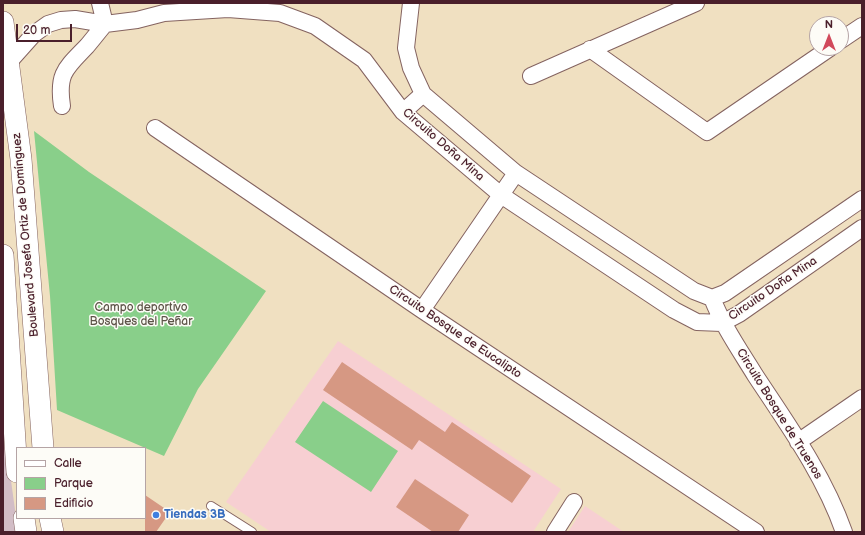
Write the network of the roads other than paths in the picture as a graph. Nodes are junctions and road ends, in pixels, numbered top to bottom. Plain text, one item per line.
1 (100, 3) edge
2 (411, 3) edge
3 (696, 3) edge
4 (162, 8) edge
5 (3, 22) edge
6 (105, 24) junction
7 (862, 26) edge
8 (849, 35) edge
9 (590, 49) junction
10 (818, 56) edge
11 (9, 62) junction
12 (531, 76) dead end
13 (423, 94) junction
14 (62, 106) dead end
15 (403, 112) junction
16 (155, 128) dead end
17 (516, 173) junction
18 (501, 195) junction
19 (862, 199) edge
20 (862, 228) edge
21 (3, 255) edge
22 (712, 298) junction
23 (422, 310) junction
24 (722, 323) junction
25 (39, 382) junction
26 (12, 383) junction
27 (862, 398) edge
28 (798, 442) junction
29 (43, 447) edge
30 (16, 454) edge
31 (574, 502) dead end
32 (211, 506) dead end
33 (24, 519) edge
34 (50, 519) edge
35 (26, 532) edge
36 (53, 532) edge
37 (252, 532) edge
38 (555, 532) edge
39 (756, 532) edge
40 (844, 532) edge

1 - 6 street
2 - 13 street
3 - 9 street
4 - 6 street, Circuito Doña Mina
4 - 15 street, Circuito Doña Mina
5 - 11 street, Boulevard Josefa Ortiz de Domínguez
6 - 11 street, Circuito Doña Mina
6 - 14 street
7 - 8 street
9 - 10 street
9 - 12 street
11 - 25 street, Boulevard Josefa Ortiz de Domínguez
13 - 15 street
13 - 17 street
15 - 18 street, Circuito Doña Mina
16 - 23 street, Circuito Bosque de Eucalipto
17 - 18 street
17 - 22 street
18 - 23 street
18 - 24 street, Circuito Doña Mina
19 - 22 street, Circuito Doña Mina
20 - 24 street, Circuito Doña Mina
21 - 26 street, Boulevard Josefa Ortiz de Domínguez
22 - 24 street, Circuito Bosque de Truenos
23 - 39 street, Circuito Bosque de Eucalipto
24 - 28 street, Circuito Bosque de Truenos
25 - 26 street
25 - 29 street, Boulevard Josefa Ortiz de Domínguez
26 - 30 street, Boulevard Josefa Ortiz de Domínguez
27 - 28 street
28 - 40 street, Circuito Bosque de Truenos
31 - 38 street
32 - 37 lane
33 - 35 street
34 - 36 street

